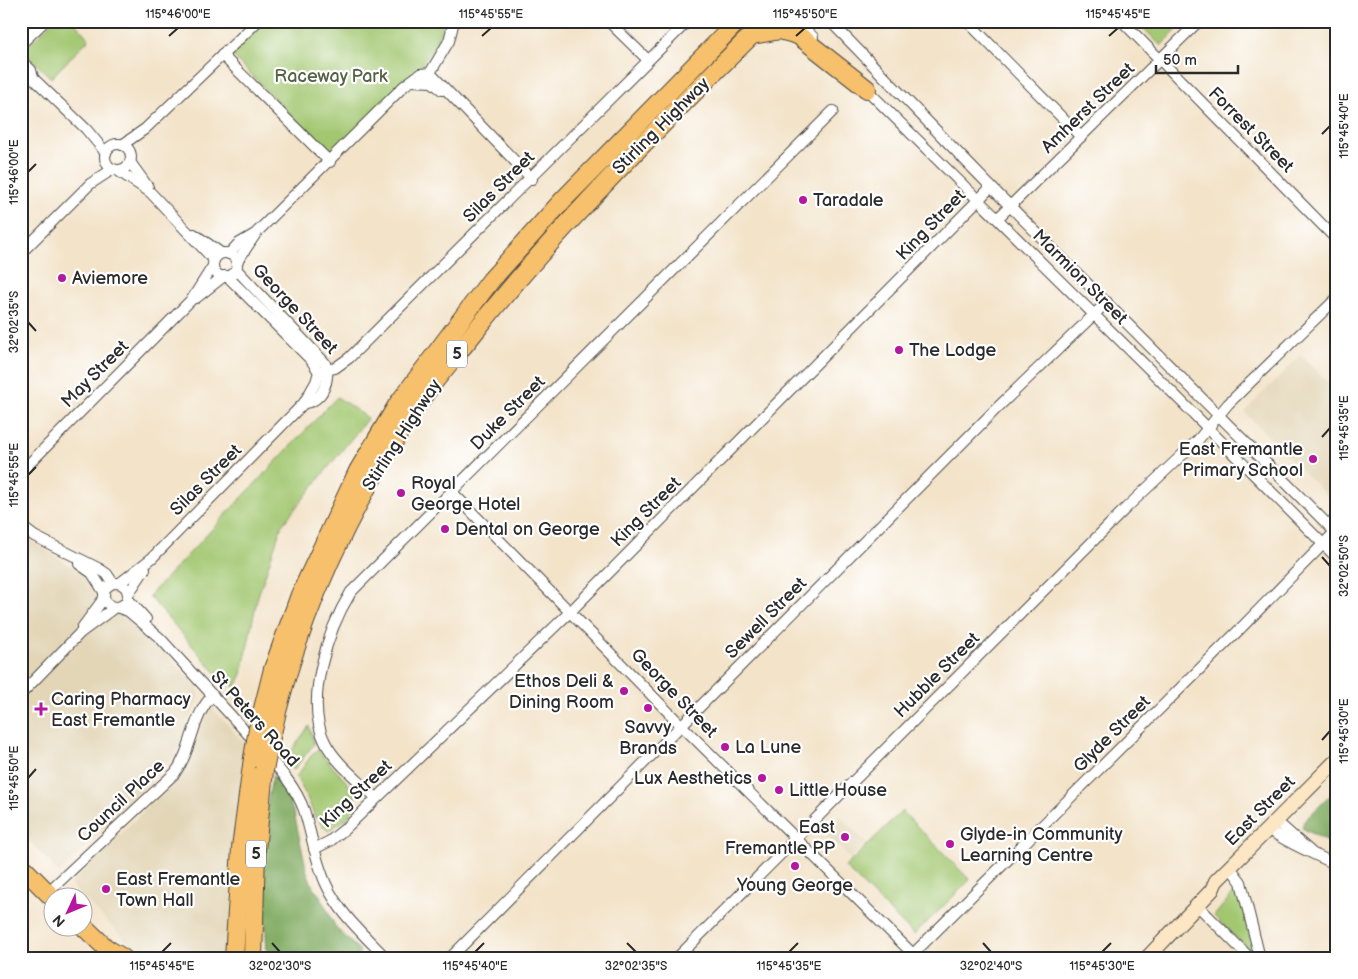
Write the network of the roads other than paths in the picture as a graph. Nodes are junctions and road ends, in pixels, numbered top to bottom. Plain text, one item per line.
1 (34, 21) edge
2 (45, 21) edge
3 (258, 21) edge
4 (454, 21) edge
5 (608, 21) edge
6 (688, 21) edge
7 (727, 21) edge
8 (738, 21) edge
9 (766, 21) edge
10 (796, 21) edge
11 (830, 21) edge
12 (967, 21) edge
13 (1122, 21) edge
14 (1199, 21) edge
15 (21, 33) edge
16 (751, 36) junction
17 (21, 44) edge
18 (222, 56) junction
19 (21, 60) edge
20 (648, 60) junction
21 (1160, 61) junction
22 (21, 71) edge
23 (33, 78) junction
24 (431, 78) junction
25 (867, 89) junction
26 (833, 111) dead end
27 (634, 125) junction
28 (86, 129) junction
29 (1081, 137) junction
30 (124, 151) junction
31 (105, 157) junction
32 (330, 162) junction
33 (115, 169) junction
34 (532, 179) junction
35 (90, 184) junction
36 (991, 187) junction
37 (150, 192) junction
38 (979, 199) junction
39 (1010, 206) junction
40 (998, 218) junction
41 (255, 234) junction
42 (1337, 240) edge
43 (21, 253) edge
44 (220, 258) junction
45 (236, 266) junction
46 (225, 276) junction
47 (1337, 298) edge
48 (192, 299) junction
49 (1107, 302) junction
50 (1094, 314) junction
51 (324, 371) junction
52 (1218, 415) junction
53 (1207, 427) junction
54 (21, 472) edge
55 (452, 492) junction
56 (21, 517) edge
57 (21, 526) edge
58 (1336, 533) edge
59 (42, 539) junction
60 (1322, 544) junction
61 (74, 557) junction
62 (152, 558) junction
63 (1337, 558) edge
64 (116, 583) junction
65 (104, 595) junction
66 (129, 596) junction
67 (116, 608) junction
68 (571, 611) junction
69 (80, 633) junction
70 (160, 638) junction
71 (21, 694) edge
72 (213, 695) junction
73 (682, 726) junction
74 (264, 735) junction
75 (1337, 760) edge
76 (259, 764) junction
77 (1337, 773) edge
78 (376, 798) junction
79 (1275, 827) junction
80 (796, 839) junction
81 (314, 849) junction
82 (1337, 865) edge
83 (21, 866) edge
84 (1233, 870) junction
85 (59, 886) edge
86 (42, 887) edge
87 (1197, 905) junction
88 (92, 935) edge
89 (109, 953) edge
90 (913, 957) edge
91 (123, 958) edge
92 (234, 958) edge
93 (253, 958) edge
94 (386, 958) edge
95 (450, 958) edge
96 (677, 958) edge
97 (1147, 958) edge
98 (1250, 958) edge
99 (1260, 958) edge

1 - 15 street
2 - 17 street
3 - 18 street
4 - 24 street
5 - 20 street
6 - 20 street, Silas Street
7 - 27 highway
8 - 27 highway, Stirling Highway / 5
9 - 16 highway, Stirling Highway / 5
10 - 25 street, Marmion Street
11 - 36 street, Marmion Street
12 - 29 street
13 - 21 street, Forrest Street
14 - 21 street, Amherst Street
16 - 25 highway
16 - 74 highway, Stirling Highway / 5
18 - 30 street
18 - 32 street
19 - 23 street
20 - 34 street, Silas Street
21 - 29 street, Amherst Street
21 - 42 street, Forrest Street
22 - 23 street
23 - 28 street
24 - 32 street
24 - 34 street
25 - 38 street, Marmion Street
26 - 55 street, Duke Street
27 - 74 highway, Stirling Highway / 5
28 - 30 street
28 - 31 street
29 - 39 street, Amherst Street
30 - 31 street
30 - 33 street
30 - 37 street
31 - 33 street
31 - 35 street
32 - 41 street
33 - 35 street
33 - 37 street
34 - 51 street, Silas Street
35 - 43 street
36 - 38 street, King Street
36 - 39 street, Marmion Street
37 - 44 street
38 - 40 street, Marmion Street
38 - 68 street, King Street
39 - 40 street, Amherst Street
39 - 49 street, Marmion Street
40 - 50 street, Marmion Street
41 - 44 street, May Street
41 - 45 street, May Street
44 - 45 street, George Street
44 - 46 street, George Street
44 - 48 street, May Street
45 - 46 street, May Street
45 - 51 street, George Street
46 - 48 street, May Street
46 - 51 street, George Street
47 - 52 street, Hubble Street
48 - 54 street, May Street
49 - 50 street, Sewell Street
49 - 52 street, Marmion Street
50 - 53 street, Marmion Street
50 - 73 street, Sewell Street
51 - 62 street, Silas Street
52 - 53 street, Hubble Street
52 - 58 street, Marmion Street
53 - 60 street, Marmion Street
53 - 80 street, Hubble Street
55 - 68 street, George Street
55 - 78 street, Duke Street
56 - 59 street
57 - 59 street
58 - 60 street, Glyde Street
59 - 61 street
60 - 63 street, Marmion Street
60 - 90 street, Glyde Street
61 - 64 street
61 - 65 street
62 - 64 street, Silas Street
62 - 66 street, Silas Street
64 - 65 street
64 - 66 street
65 - 67 street
65 - 69 street
66 - 67 street
66 - 70 street, St Peters Road
67 - 69 street
67 - 70 street, St Peters Road
68 - 73 street, George Street
68 - 78 street, King Street
69 - 71 street
70 - 72 street, St Peters Road
72 - 81 street, St Peters Road
72 - 85 street, Council Place
73 - 80 street, George Street
73 - 95 street, Sewell Street
74 - 76 highway, Stirling Highway / 5, bridge
75 - 79 street, East Street
76 - 92 highway, Stirling Highway / 5
76 - 93 highway, Stirling Highway / 5
77 - 79 street, East Street
78 - 81 street, King Street
79 - 82 street
79 - 84 street, East Street
80 - 90 street, George Street
80 - 96 street, Hubble Street
81 - 94 street, St Peters Road
83 - 86 highway
84 - 87 street, East Street
84 - 99 street
87 - 97 street, East Street
87 - 98 street
88 - 89 highway
89 - 91 highway

